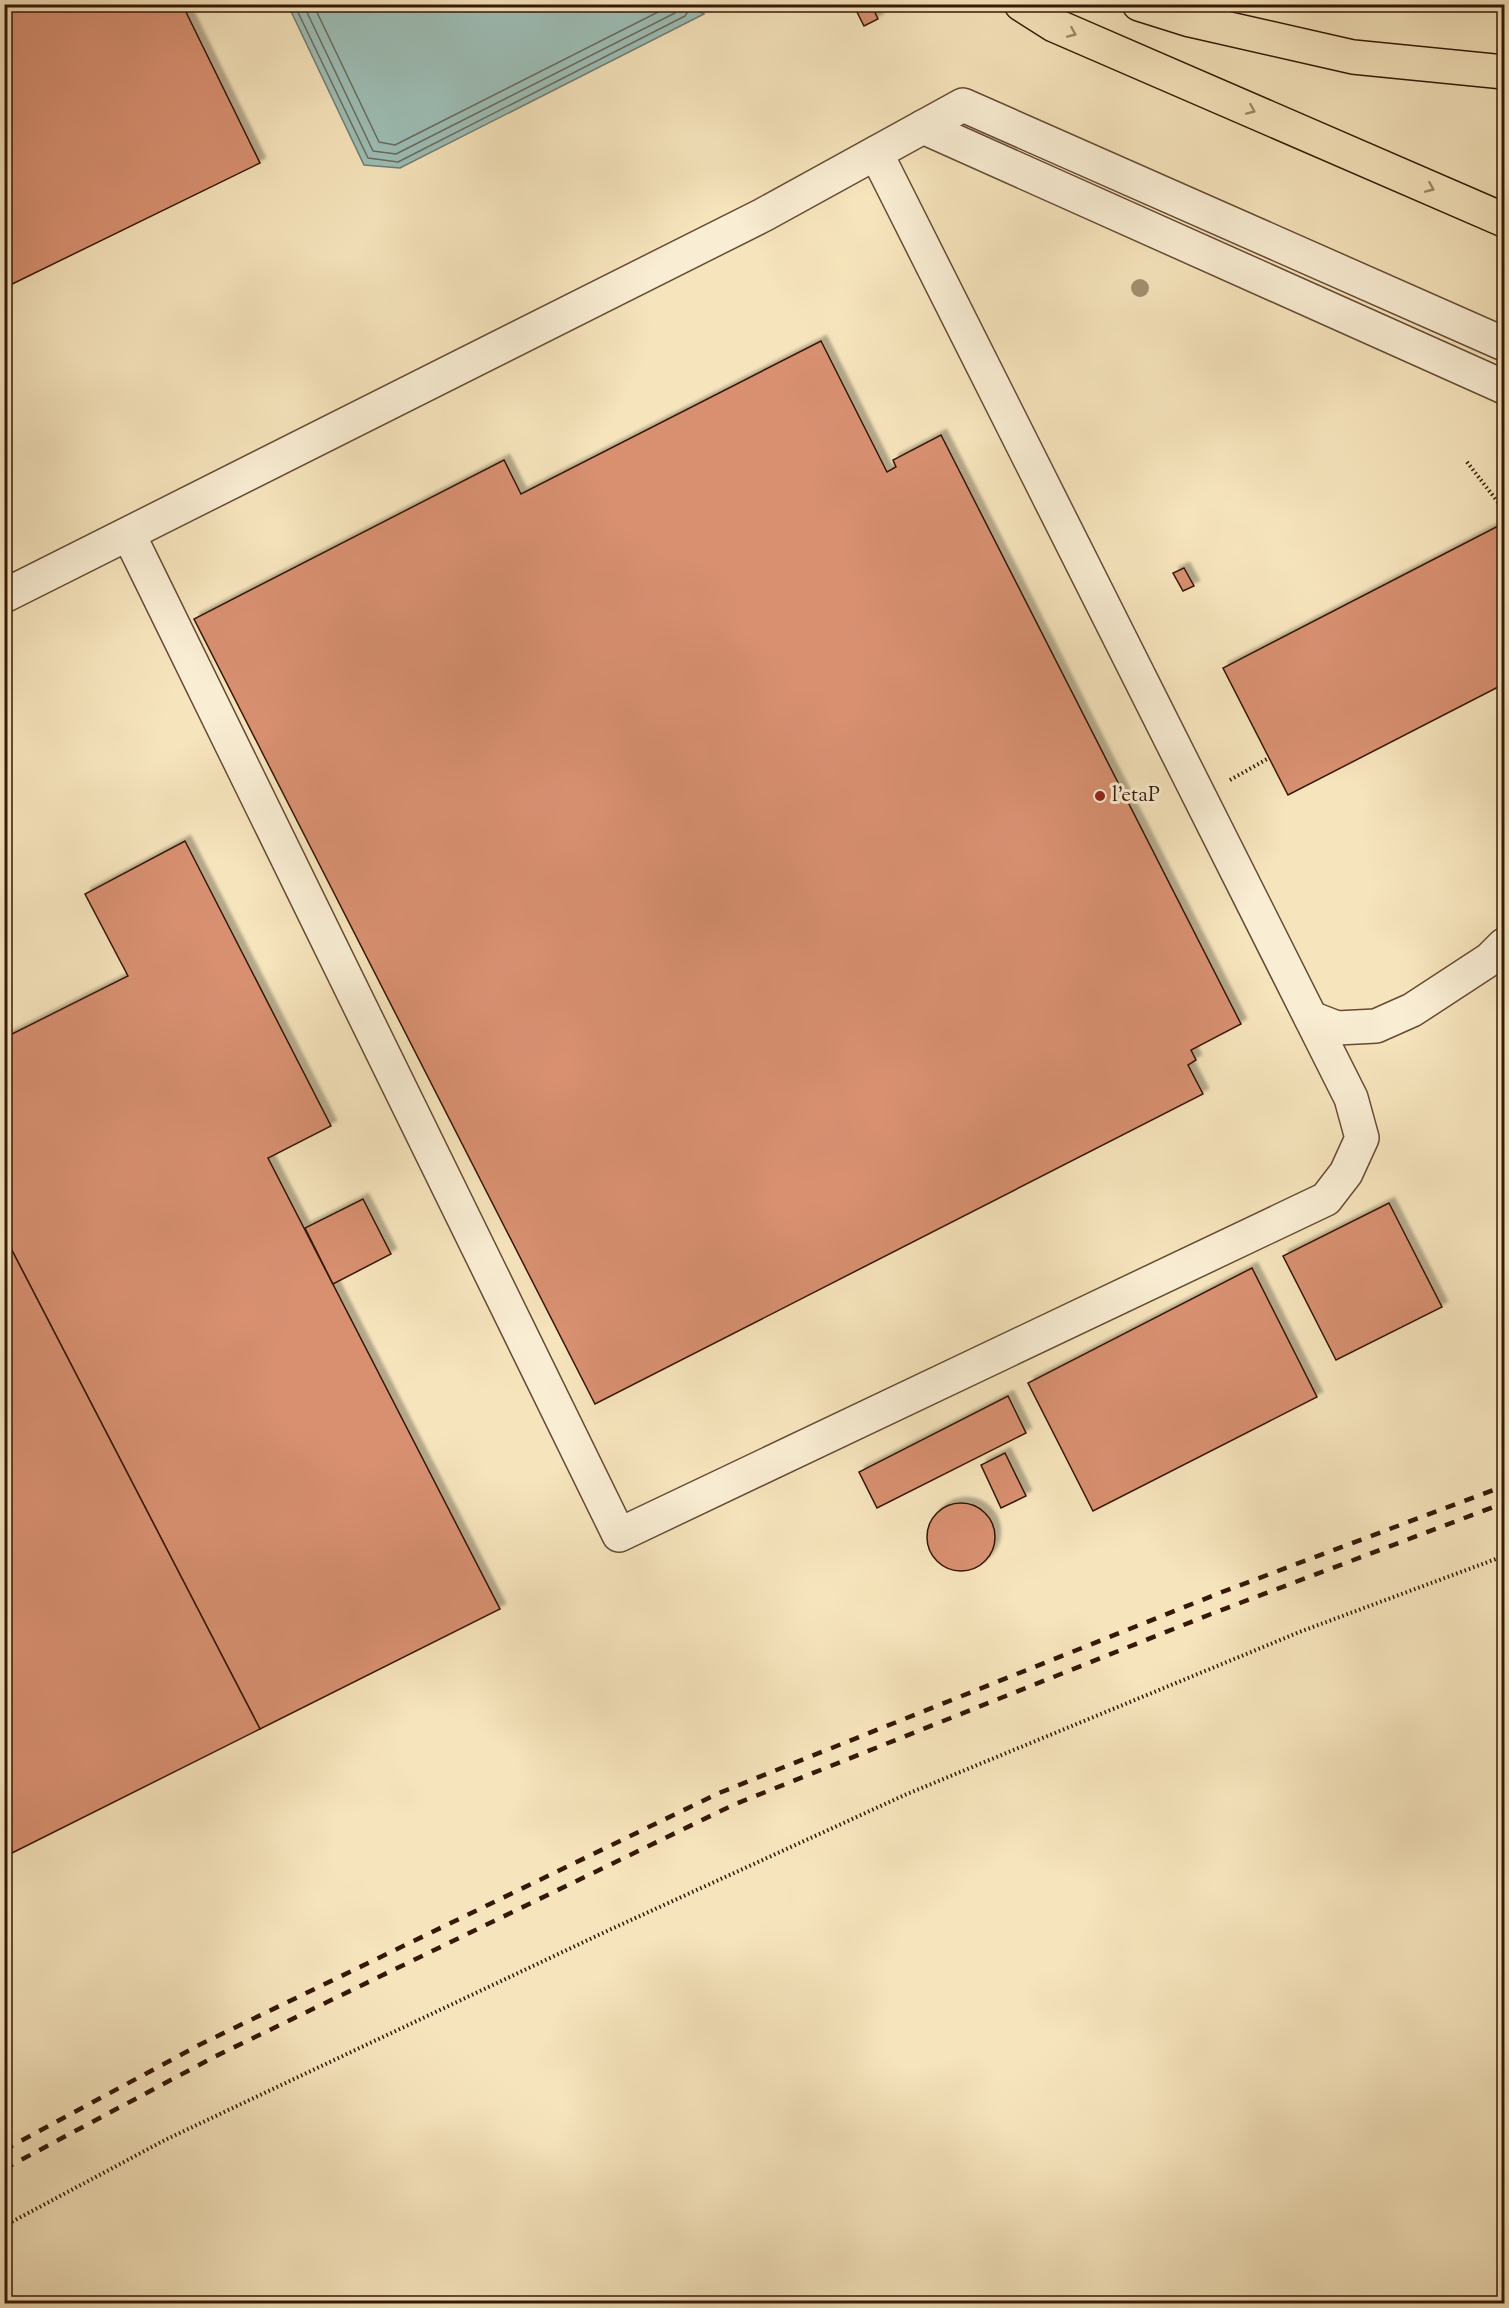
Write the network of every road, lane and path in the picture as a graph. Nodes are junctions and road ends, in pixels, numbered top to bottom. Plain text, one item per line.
1 (1021, 4) edge
2 (1139, 4) edge
3 (1504, 72) edge
4 (923, 127) junction
5 (876, 153) junction
6 (1504, 220) edge
7 (1504, 344) edge
8 (1504, 387) edge
9 (1467, 462) dead end
10 (1504, 510) edge
11 (115, 541) junction
12 (4, 596) edge
13 (1269, 758) dead end
14 (1200, 797) junction
15 (1504, 945) edge
16 (1311, 1018) junction
17 (1504, 1556) edge
18 (4, 2226) edge

1 -> 6 main road
2 - 3 main road
4 - 5 street
4 - 7 street
4 - 8 street
5 - 11 street
5 - 14 street
9 - 10 path
11 - 12 street
11 - 16 street
13 - 14 path
14 - 16 street
15 - 16 street
17 - 18 path

